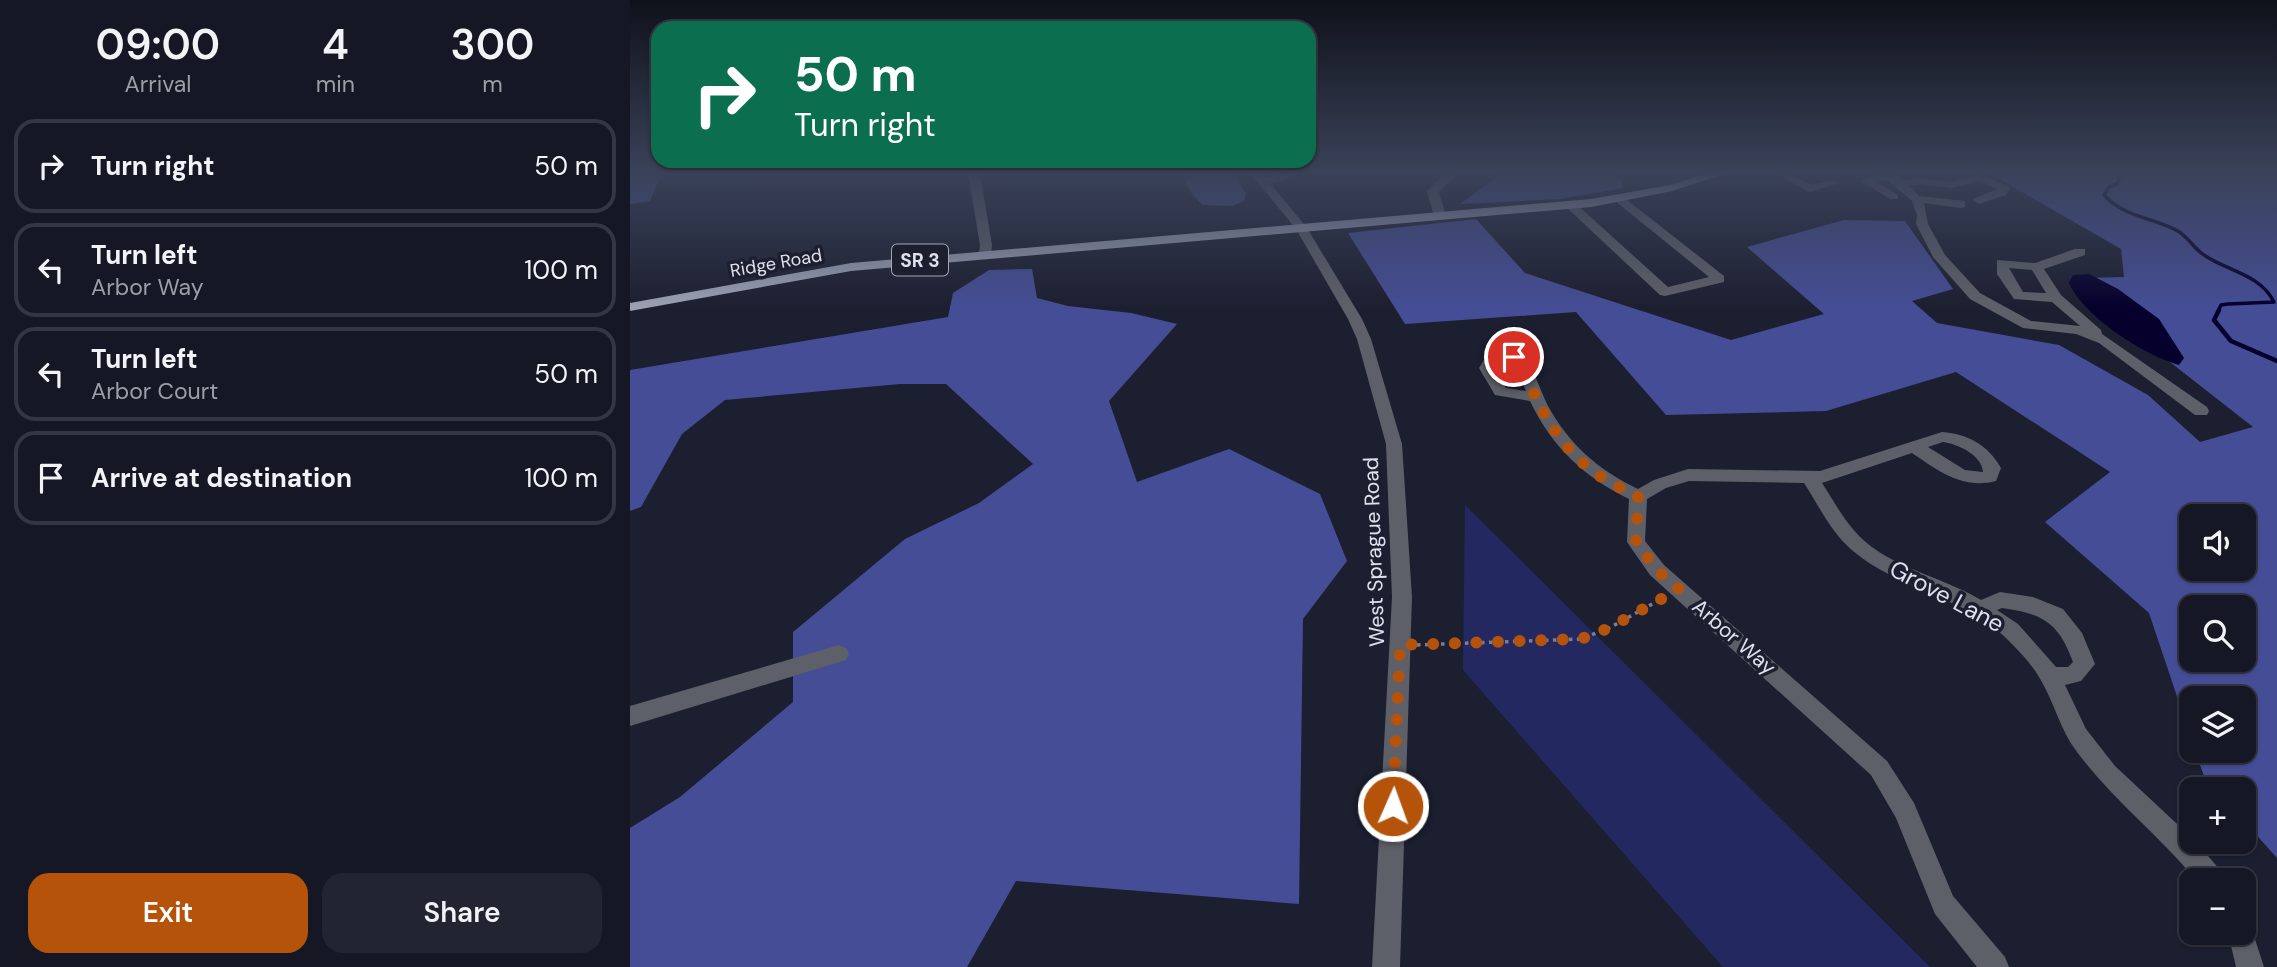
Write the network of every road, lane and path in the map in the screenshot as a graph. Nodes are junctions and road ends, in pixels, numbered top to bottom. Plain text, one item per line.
1 (982, 218) edge
2 (1293, 218) edge
3 (1415, 218) edge
4 (1584, 218) edge
5 (1643, 218) edge
6 (1923, 218) edge
7 (1301, 228) junction
8 (2080, 252) dead end
9 (985, 254) junction
10 (2036, 267) junction
11 (2056, 298) junction
12 (630, 307) edge
13 (2104, 340) junction
14 (1534, 397) dead end
15 (2201, 411) dead end
16 (1914, 446) dead end
17 (1809, 477) junction
18 (1638, 496) junction
19 (1679, 589) junction
20 (1980, 609) junction
21 (1400, 645) junction
22 (839, 653) dead end
23 (2050, 677) junction
24 (630, 716) edge
25 (2202, 868) edge
26 (2244, 945) edge
27 (1386, 967) edge
28 (1995, 967) edge
29 (2250, 967) edge

1 - 9 street
2 - 7 street, West Sprague Road
3 - 7 main road, Ridge Road / SR 3
4 - 5 street
6 - 13 street
7 - 9 main road, Ridge Road / SR 3
7 - 21 street, West Sprague Road
8 - 10 street
9 - 12 main road, Ridge Road / SR 3
10 - 11 street
10 - 11 street
11 - 13 street
13 - 15 street
14 - 18 street
16 - 17 street
17 - 18 street
17 - 20 street, Grove Lane
18 - 19 street, Arbor Way
19 - 21 path
19 - 28 street, Arbor Way
20 - 23 street, Grove Lane
20 - 23 street
21 - 27 street, West Sprague Road
22 - 24 street
23 - 25 street, Grove Lane
26 - 29 street

